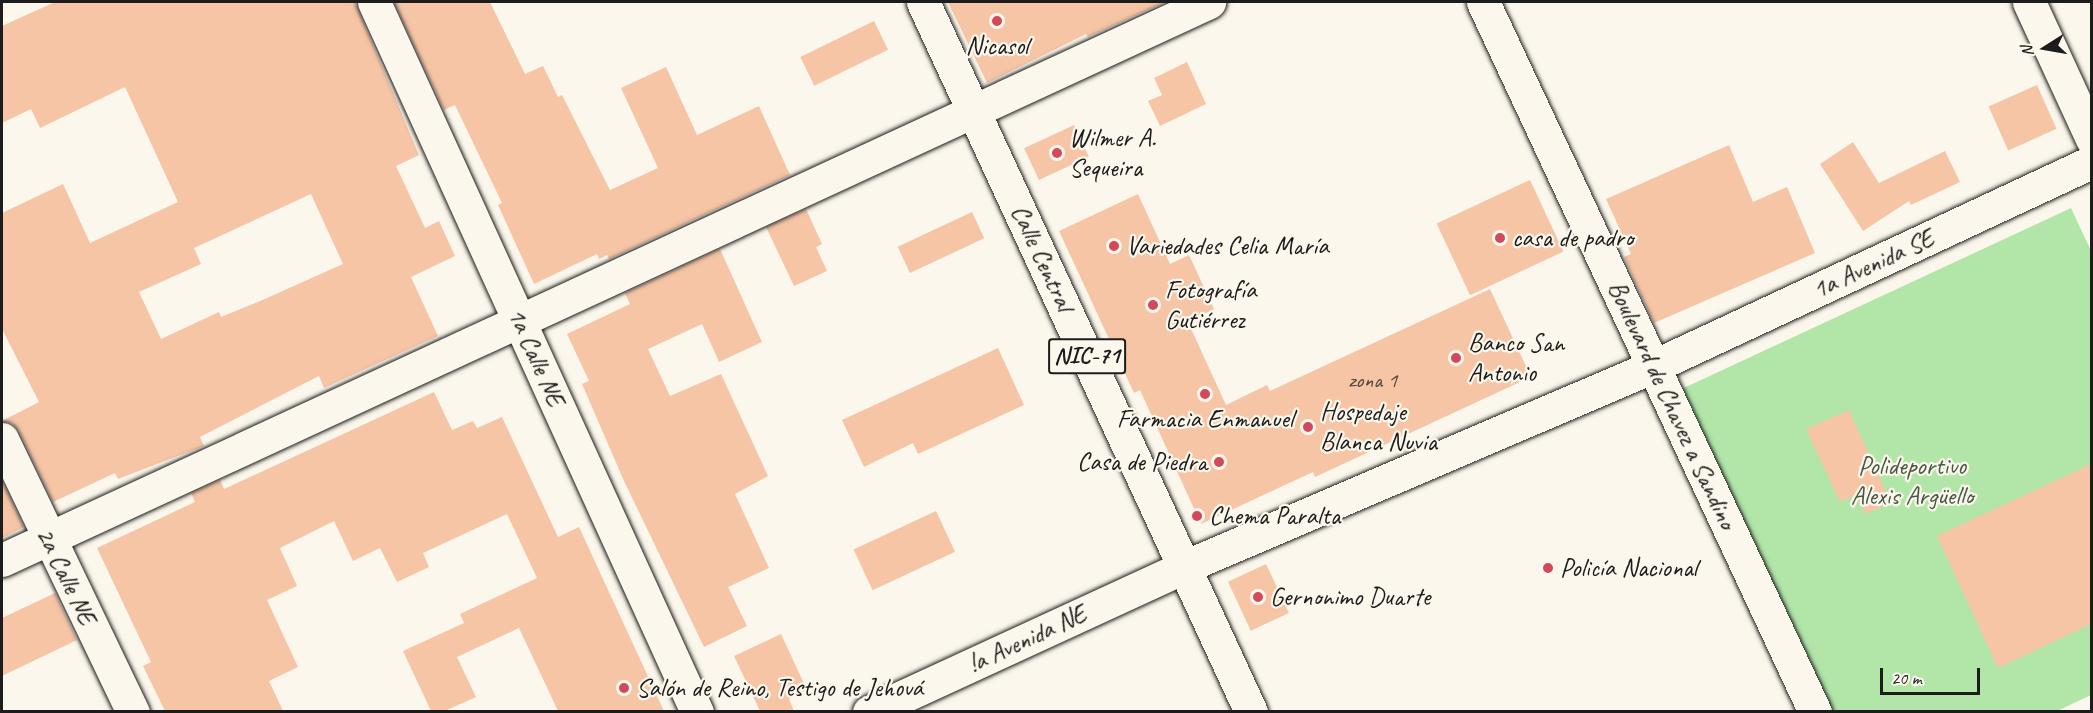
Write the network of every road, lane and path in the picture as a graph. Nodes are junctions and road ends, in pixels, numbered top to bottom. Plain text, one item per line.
1 (374, 2) edge
2 (923, 2) edge
3 (1209, 2) edge
4 (1484, 2) edge
5 (2029, 2) edge
6 (975, 113) junction
7 (2091, 139) edge
8 (2091, 162) edge
9 (519, 321) junction
10 (1654, 366) junction
11 (2, 439) edge
12 (47, 539) junction
13 (2, 560) edge
14 (1184, 567) junction
15 (133, 711) edge
16 (697, 711) edge
17 (869, 711) edge
18 (1251, 711) edge
19 (1815, 711) edge

1 - 9 main road, 1a Calle NE
2 - 6 main road, Calle Central / NIC-71
3 - 6 main road
4 - 10 main road, Boulevard de Chavez a Sandino
5 - 7 main road
6 - 9 main road
6 - 14 main road, Calle Central / NIC-71
8 - 10 main road, 1a Avenida SE
9 - 12 main road
9 - 16 main road, 1a Calle NE
10 - 14 main road, 1a Avenida SE
10 - 19 main road, Boulevard de Chavez a Sandino
11 - 12 main road, 2a Calle NE
12 - 13 main road
12 - 15 main road, 2a Calle NE
14 - 17 main road, !a Avenida NE
14 - 18 main road, Calle Central / NIC-71

